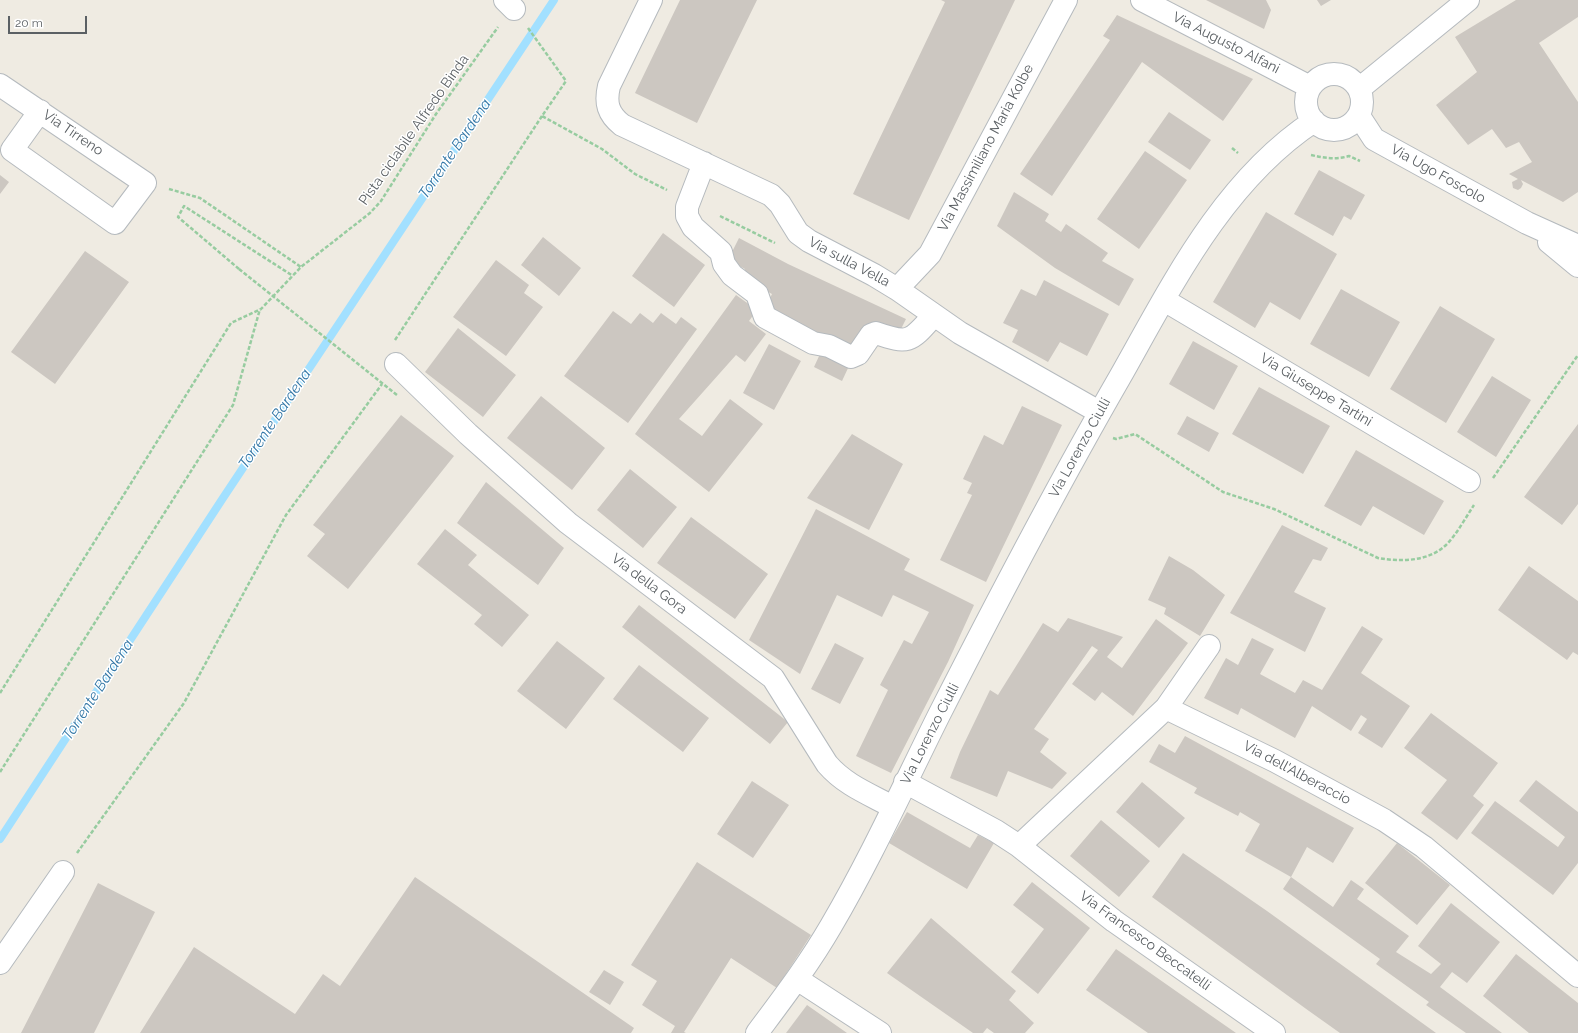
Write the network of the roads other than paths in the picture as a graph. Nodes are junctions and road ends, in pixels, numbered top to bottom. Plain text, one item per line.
1 (651, 0) edge
2 (1066, 0) edge
3 (1142, 0) edge
4 (1468, 0) edge
5 (0, 86) edge
6 (1310, 87) junction
7 (1359, 89) junction
8 (40, 111) junction
9 (1359, 116) junction
10 (1314, 121) junction
11 (704, 163) junction
12 (1527, 223) junction
13 (1578, 246) edge
14 (1578, 266) edge
15 (897, 289) junction
16 (1164, 300) junction
17 (934, 315) junction
18 (396, 364) road end
19 (1099, 412) junction
20 (1478, 483) road end
21 (1209, 646) dead end
22 (1166, 708) junction
23 (905, 782) junction
24 (893, 807) junction
25 (1019, 846) junction
26 (63, 872) road end
27 (0, 963) edge
28 (1578, 976) edge
29 (797, 978) junction
30 (757, 1033) edge
31 (880, 1033) edge
32 (1274, 1033) edge

1 - 11 street, Via sulla Vella
2 - 15 street, Via Massimiliano Maria Kolbe
3 - 6 street, Via Augusto Alfani
4 - 7 street
5 - 8 street, Via Tirreno
6 - 7 street
6 - 10 street
7 - 9 street
8 - 8 street, Via Tirreno
9 - 10 street
9 - 12 street, Via Ugo Foscolo
10 - 16 street, Via Lorenzo Ciulli
11 - 15 street, Via sulla Vella
11 - 17 street
12 - 13 street, Via Ugo Foscolo
12 - 14 street, Via Ugo Foscolo
15 - 17 street, Via sulla Vella
16 - 19 street, Via Lorenzo Ciulli
16 - 20 street, Via Giuseppe Tartini
17 - 19 street, Via sulla Vella
18 - 24 street, Via della Gora
19 - 23 street, Via Lorenzo Ciulli
21 - 22 street
22 - 25 street
22 - 28 street, Via dell'Alberaccio
23 - 24 street, Via Lorenzo Ciulli
23 - 25 street, Via Francesco Beccatelli
24 - 29 street, Via Lorenzo Ciulli
25 - 32 street, Via Francesco Beccatelli
26 - 27 street
29 - 30 street, Via Lorenzo Ciulli
29 - 31 street

